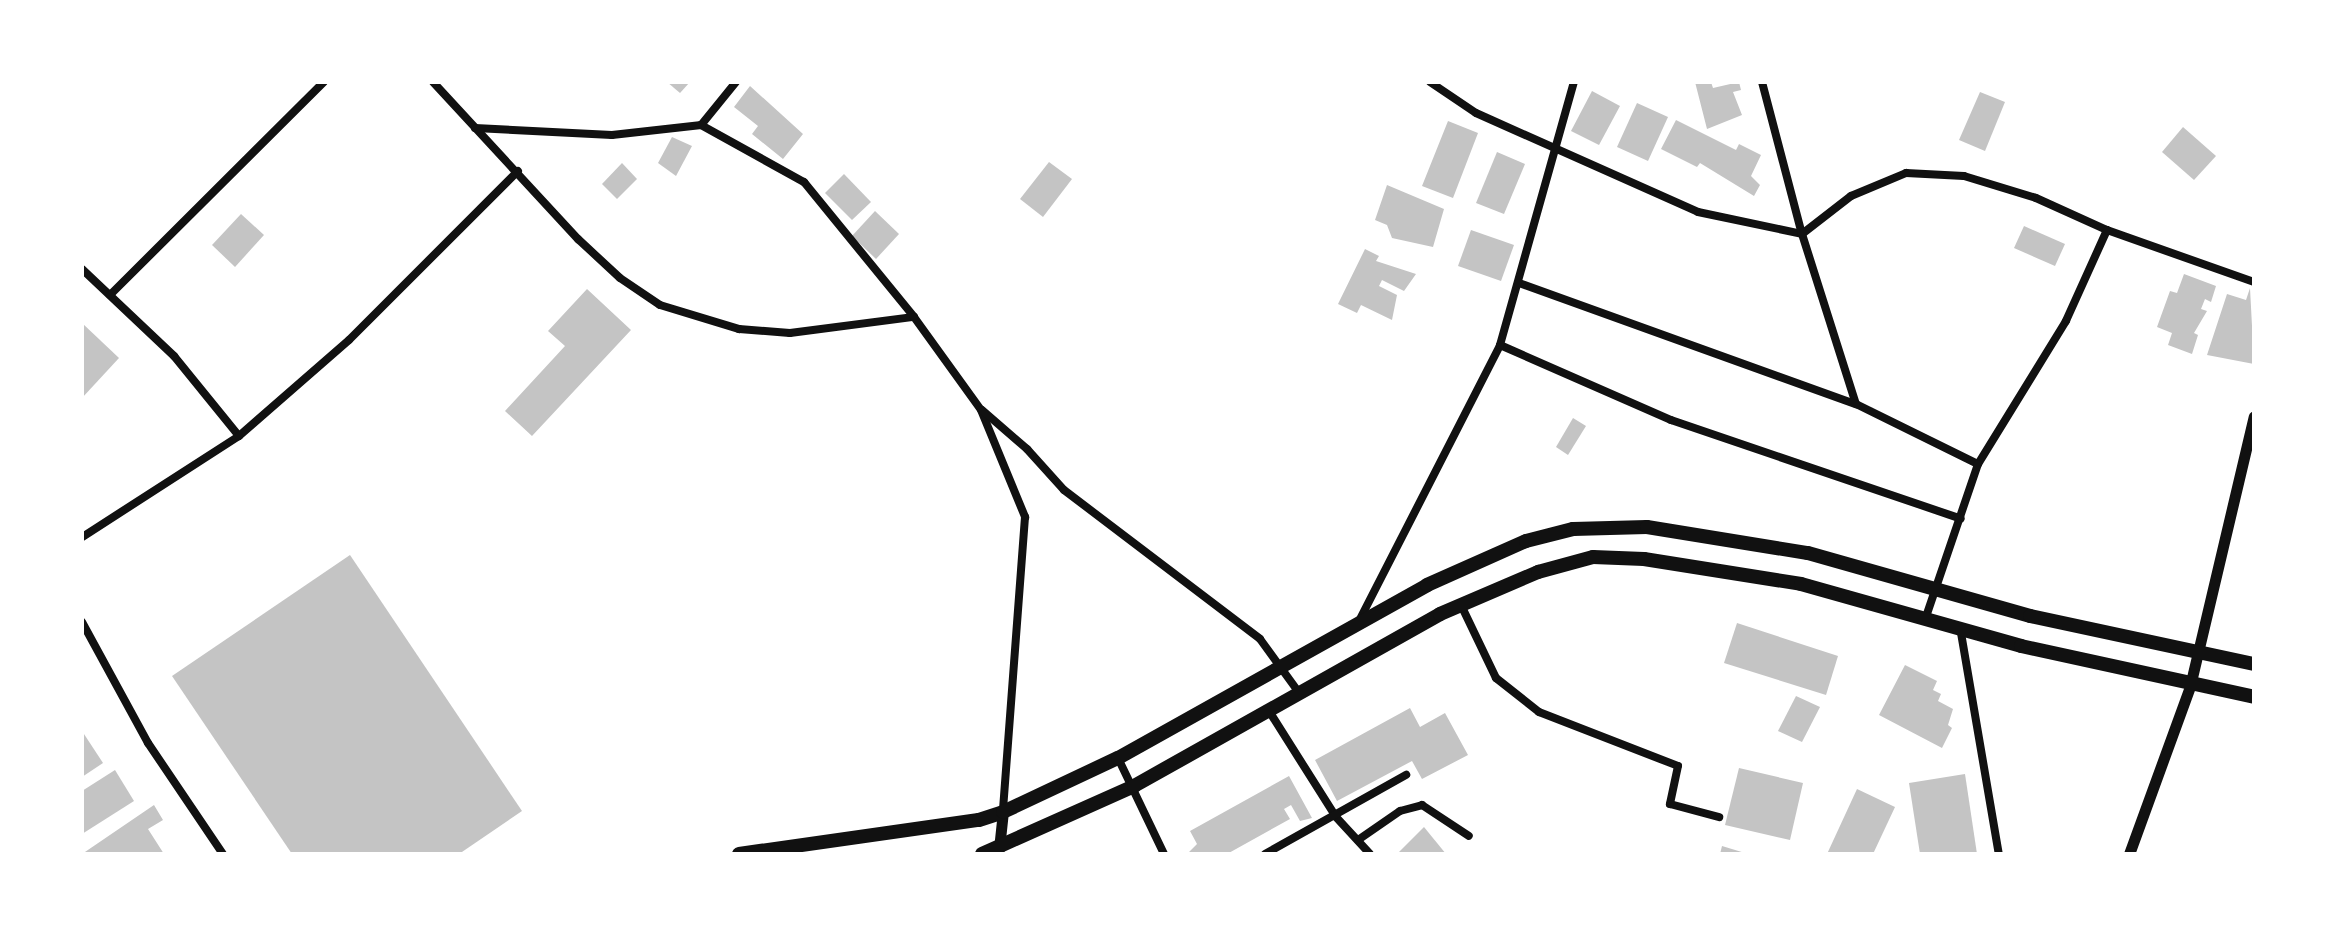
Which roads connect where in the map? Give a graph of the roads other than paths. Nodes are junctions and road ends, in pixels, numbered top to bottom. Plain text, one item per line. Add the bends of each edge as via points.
1 (324, 82) edge
2 (433, 82) edge
3 (736, 82) edge
4 (1430, 82) edge
5 (1574, 82) edge
6 (1762, 82) edge
7 (701, 125) junction
8 (474, 128) junction
9 (1555, 149) junction
10 (518, 171) junction
11 (2107, 230) junction
12 (1802, 234) junction
13 (82, 269) edge
14 (2254, 282) edge
15 (1519, 283) junction
16 (110, 295) junction
17 (914, 317) junction
18 (1500, 345) junction
19 (1856, 404) junction
20 (981, 410) junction
21 (2254, 416) edge
22 (239, 436) junction
23 (1978, 464) junction
24 (1961, 519) junction
25 (82, 537) edge
26 (1937, 586) junction
27 (1461, 605) junction
28 (1926, 617) junction
29 (82, 622) edge
30 (1357, 625) junction
31 (1960, 627) junction
32 (2197, 655) junction
33 (2254, 664) edge
34 (1281, 668) junction
35 (2190, 686) junction
36 (1300, 694) junction
37 (2254, 697) edge
38 (1269, 711) junction
39 (1118, 758) junction
40 (1406, 775) dead end
41 (1134, 786) junction
42 (1003, 812) junction
43 (1336, 817) junction
44 (1719, 817) dead end
45 (1469, 836) dead end
46 (1358, 840) junction
47 (804, 849) edge
48 (999, 852) edge
49 (223, 854) edge
50 (739, 854) edge
51 (982, 854) edge
52 (1164, 854) edge
53 (1265, 854) edge
54 (1370, 854) edge
55 (1999, 854) edge
56 (2129, 854) edge

1 - 16 street
2 - 8 street
3 - 7 street
4 - 9 street via 1476,113
5 - 9 street
6 - 12 street
7 - 8 street via 612,135
7 - 17 street via 804,182
8 - 10 street
9 - 12 street via 1698,212
9 - 15 street
10 - 17 street via 620,278 660,305 696,319 790,333
10 - 22 street via 349,340
11 - 12 street via 2036,198 1964,176 1906,173 1851,196
11 - 14 street
11 - 23 street via 2066,321
12 - 19 street
13 - 16 street
15 - 18 street
15 - 19 street
16 - 22 street via 174,356
17 - 20 street
18 - 24 street via 1671,420
18 - 30 street
19 - 23 street
20 - 34 street via 1064,490 1224,607 1260,639
20 - 42 street via 1025,517
21 - 32 street
22 - 25 street
23 - 24 street
24 - 26 street
26 - 28 street
26 - 30 main road via 1808,553 1607,525 1526,541 1427,585
26 - 32 main road via 2030,616
27 - 28 main road via 1538,572 1593,557 1644,559 1801,584
27 - 36 main road
27 - 44 street via 1496,678 1539,712 1678,766 1670,804
28 - 31 main road
29 - 49 street via 148,743
30 - 34 main road
31 - 35 main road
31 - 55 street
32 - 33 main road
32 - 35 street
34 - 36 street
34 - 39 main road
35 - 37 main road
35 - 56 street
36 - 38 main road
38 - 41 main road
38 - 43 street
39 - 41 street
39 - 42 main road
40 - 43 street
41 - 48 main road
41 - 52 street
42 - 47 main road
42 - 48 street
43 - 46 street
43 - 53 street
45 - 46 street via 1422,805 1400,811
46 - 54 street
47 - 50 main road
48 - 51 main road

